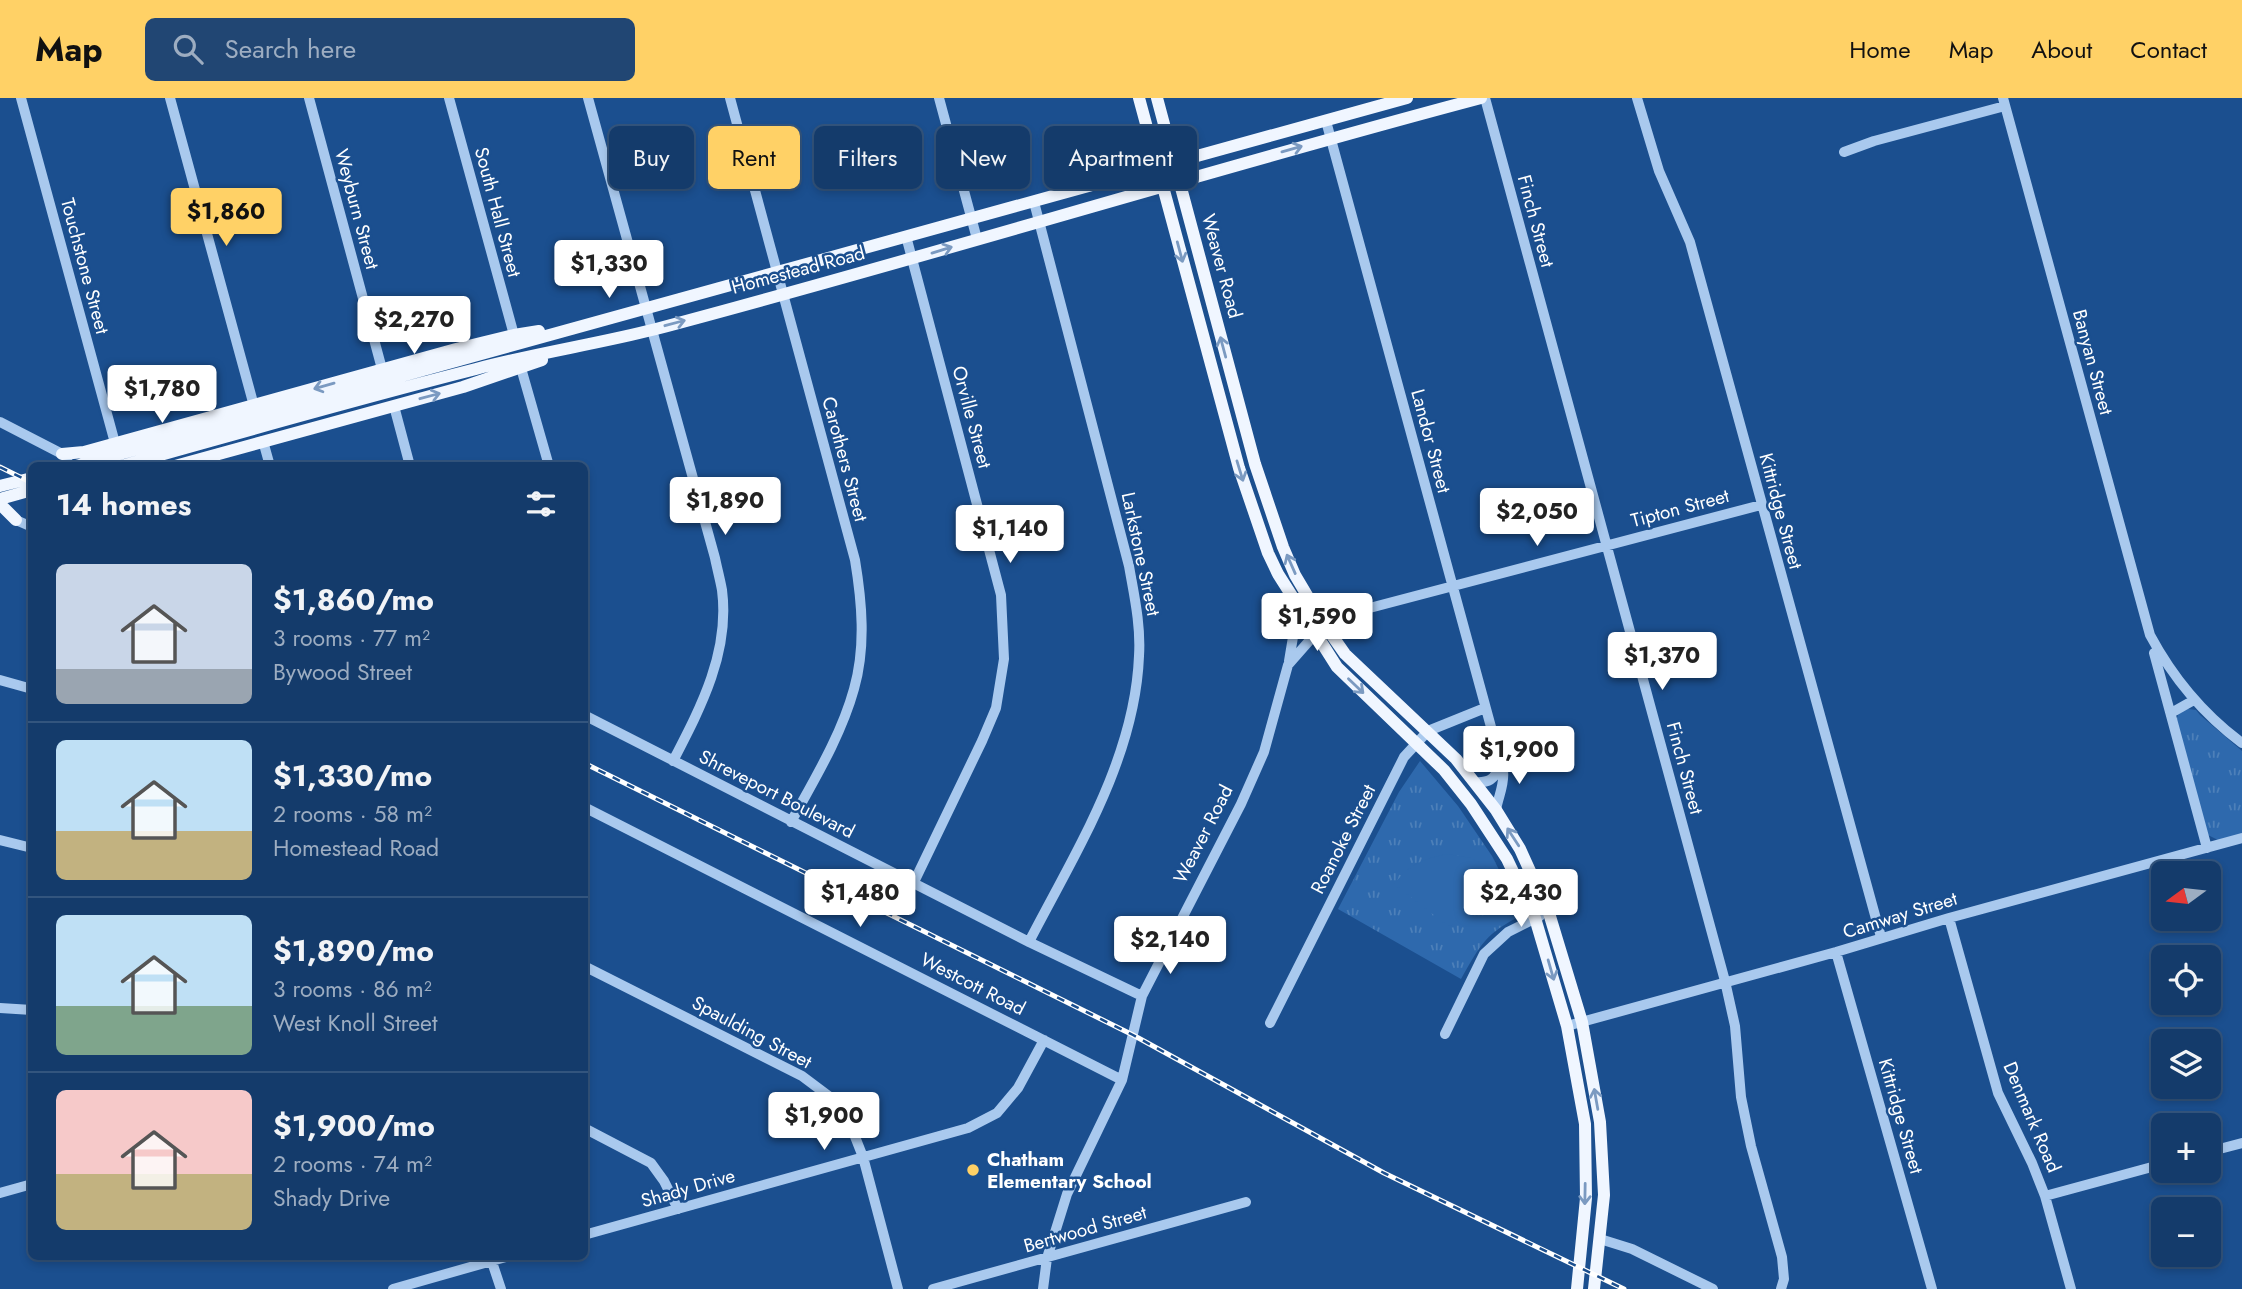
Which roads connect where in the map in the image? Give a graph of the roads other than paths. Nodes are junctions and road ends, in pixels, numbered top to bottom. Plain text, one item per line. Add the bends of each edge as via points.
1 (22, 98) edge
2 (170, 98) edge
3 (309, 98) edge
4 (449, 98) edge
5 (588, 98) edge
6 (730, 98) edge
7 (939, 98) edge
8 (1139, 98) edge
9 (1157, 98) edge
10 (1406, 98) edge
11 (1483, 98) edge
12 (1637, 98) edge
13 (2004, 102) edge
14 (1326, 121) junction
15 (1146, 126) edge
16 (1164, 126) edge
17 (1331, 138) junction
18 (1844, 152) dead end
19 (1197, 157) edge
20 (1197, 176) edge
21 (1080, 189) edge
22 (1150, 189) edge
23 (1162, 189) edge
24 (1181, 189) edge
25 (1034, 202) junction
26 (972, 219) junction
27 (1038, 221) junction
28 (906, 236) junction
29 (977, 239) junction
30 (911, 259) junction
31 (776, 271) junction
32 (782, 294) junction
33 (645, 307) junction
34 (581, 325) junction
35 (651, 330) junction
36 (513, 335) junction
37 (585, 344) junction
38 (521, 368) junction
39 (382, 369) junction
40 (394, 406) junction
41 (256, 417) junction
42 (0, 422) edge
43 (1244, 426) junction
44 (1228, 429) junction
45 (263, 441) junction
46 (115, 443) junction
47 (62, 454) joint
48 (80, 462) edge
49 (132, 462) edge
50 (189, 462) edge
51 (269, 462) edge
52 (410, 462) edge
53 (548, 462) edge
54 (28, 479) edge
55 (0, 486) edge
56 (28, 491) edge
57 (0, 501) edge
58 (1761, 505) junction
59 (0, 514) edge
60 (16, 520) junction
61 (28, 525) edge
62 (1607, 546) junction
63 (1452, 586) junction
64 (1288, 592) junction
65 (1324, 624) junction
66 (1314, 633) junction
67 (2150, 635) junction
68 (1288, 665) junction
69 (0, 680) edge
70 (28, 688) edge
71 (2194, 700) junction
72 (1485, 708) junction
73 (2171, 713) junction
74 (588, 717) edge
75 (1428, 731) junction
76 (1416, 743) junction
77 (2242, 743) edge
78 (673, 761) junction
79 (1500, 766) junction
80 (1474, 782) junction
81 (588, 809) edge
82 (1496, 810) junction
83 (791, 822) junction
84 (2242, 838) edge
85 (0, 840) edge
86 (28, 847) edge
87 (2207, 848) junction
88 (914, 882) junction
89 (1549, 912) junction
90 (1535, 918) junction
91 (1949, 918) junction
92 (1881, 937) junction
93 (1029, 942) junction
94 (1836, 952) junction
95 (588, 968) edge
96 (1725, 981) junction
97 (1142, 996) junction
98 (0, 1008) edge
99 (28, 1010) edge
100 (1582, 1022) junction
101 (1270, 1023) dead end
102 (1567, 1026) junction
103 (1445, 1034) dead end
104 (1044, 1040) junction
105 (1122, 1080) junction
106 (588, 1130) edge
107 (2242, 1143) edge
108 (2221, 1149) edge
109 (863, 1157) junction
110 (2151, 1167) edge
111 (28, 1186) edge
112 (0, 1193) edge
113 (2045, 1196) junction
114 (1246, 1202) dead end
115 (678, 1209) junction
116 (588, 1234) edge
117 (1600, 1239) junction
118 (1048, 1258) junction
119 (488, 1260) edge
120 (491, 1260) edge
121 (393, 1289) edge
122 (501, 1289) edge
123 (898, 1289) edge
124 (933, 1289) edge
125 (1043, 1289) edge
126 (1577, 1289) edge
127 (1594, 1289) edge
128 (1713, 1289) edge
129 (1781, 1289) edge
130 (1932, 1289) edge
131 (2071, 1289) edge

1 - 46 street, Touchstone Street
2 - 41 street
3 - 39 street, Weyburn Street
4 - 36 street, South Hall Street
5 - 33 street
6 - 31 street, Carothers Street
7 - 26 street
8 - 15 main road, Weaver Road
9 - 16 main road, Weaver Road
10 - 14 main road, Homestead Road
11 - 17 main road, Homestead Road
11 - 62 street, Finch Street
12 - 58 street, Kittridge Street via 1659,171 1690,242
13 - 18 street
13 - 67 street, Banyan Street
14 - 17 street, Landor Street
14 - 19 main road, Homestead Road
20 -> 17 main road, Homestead Road
17 - 63 street, Landor Street
21 - 25 main road, Homestead Road
22 - 27 main road, Homestead Road
23 -> 44 main road, Weaver Road
43 -> 24 main road, Weaver Road
25 - 26 main road, Homestead Road
25 - 27 street, Larkstone Street
26 - 28 main road, Homestead Road
26 - 29 street
27 - 29 main road, Homestead Road
27 - 93 street, Larkstone Street via 1129,566 1139,622 1139,655 1127,736 1085,834
28 - 30 street, Orville Street
28 - 31 main road, Homestead Road
30 -> 29 main road, Homestead Road
30 - 32 main road, Homestead Road
30 - 88 street, Orville Street via 1001,595 1004,659 996,708
31 - 32 street, Carothers Street
31 - 33 main road, Homestead Road
35 -> 32 main road, Homestead Road
32 - 83 street, Carothers Street via 855,560 862,635 854,689 831,749
33 - 34 main road, Homestead Road
33 - 35 street
34 - 36 main road
34 - 41 main road, Homestead Road
35 - 37 main road, Homestead Road
35 - 78 street via 722,591 718,660 701,707
36 - 39 main road
37 - 38 main road
37 - 41 main road, Homestead Road
40 -> 38 main road
38 - 53 street
39 -> 41 main road
40 - 45 main road
40 - 52 street
41 - 46 main road
41 - 48 main road, Homestead Road
41 - 49 main road, Homestead Road
42 - 47 street
43 - 44 main road
65 -> 43 main road, Weaver Road via 1283,547
44 -> 64 main road, Weaver Road via 1268,553
45 - 50 main road
45 - 51 street
46 - 48 main road
47 - 48 main road
54 - 55 main road
56 - 57 main road
57 - 60 main road
58 - 62 street, Tipton Street
58 - 92 street, Kittridge Street
59 - 60 main road
60 - 61 street
62 - 63 street, Tipton Street
62 - 96 street, Finch Street
63 - 65 street, Tipton Street
63 - 72 street, Landor Street
64 - 66 main road, Weaver Road
64 - 68 street via 1294,631
65 - 66 street, Weaver Road
65 - 75 main road via 1345,654
66 - 68 street, Weaver Road
66 -> 76 main road via 1336,667
67 - 71 street, Banyan Street
67 - 73 street, Banyan Street
68 - 97 street, Weaver Road via 1264,752
69 - 70 street
71 - 73 street
71 - 77 street, Banyan Street
72 - 75 street, Roanoke Street
72 - 79 street, Landor Street
73 - 87 street, Banyan Street
74 - 78 street, Shreveport Boulevard
75 - 76 street, Roanoke Street
75 - 80 main road
76 - 90 main road via 1471,804 1507,859
76 - 101 street, Roanoke Street via 1404,757
78 - 83 street, Shreveport Boulevard
79 - 80 street via 1490,781
79 - 82 street, Landor Street via 1504,781
80 - 82 main road
81 - 104 street, Westcott Road
89 -> 82 main road
83 - 88 street, Shreveport Boulevard
84 - 87 street, Camway Street
85 - 86 street
87 - 91 street, Camway Street
88 - 93 street, Shreveport Boulevard
89 - 90 street
89 - 100 main road
90 -> 102 main road
90 - 103 street via 1508,932 1484,954
91 - 92 street, Camway Street
91 - 113 street, Denmark Road via 1998,1093
92 - 94 street, Camway Street
93 - 97 street, Shreveport Boulevard
94 - 96 street, Camway Street
94 - 130 street, Kittridge Street
95 - 109 street, Spaulding Street via 802,1076 830,1097 852,1129
96 - 100 street, Camway Street
96 - 129 street, Finch Street via 1746,1122 1782,1256
97 - 105 street, Weaver Road
98 - 99 street
100 - 102 street, Camway Street
117 -> 100 main road via 1604,1195 1600,1122
102 -> 126 main road via 1585,1124 1586,1198
104 - 105 street, Westcott Road
104 - 109 street, Shady Drive via 1018,1088 997,1113 968,1128
105 - 118 street, Weaver Road via 1067,1195
106 - 115 street via 651,1163
107 - 108 street
109 - 115 street, Shady Drive
109 - 123 street, Spaulding Street
110 - 113 street
111 - 112 street
113 - 131 street, Denmark Road
114 - 118 street, Bertwood Street
115 - 116 street, Shady Drive
117 - 127 main road
117 - 128 street via 1632,1249
118 - 124 street, Bertwood Street
118 - 125 street, Weaver Road
119 - 121 street
120 - 122 street

